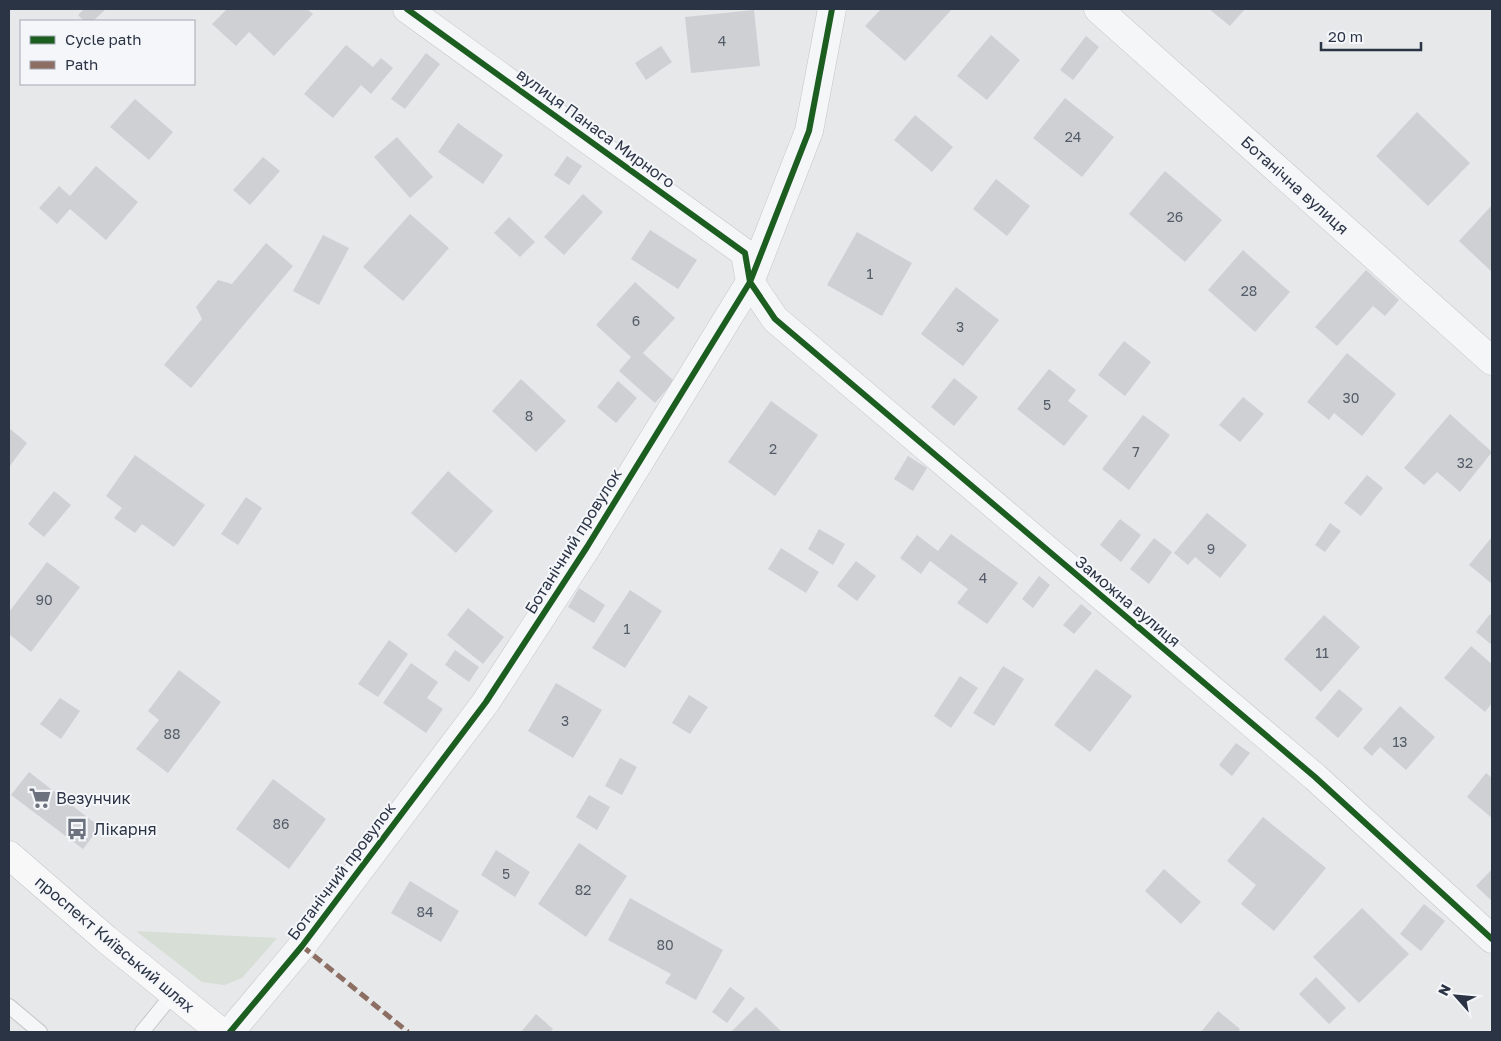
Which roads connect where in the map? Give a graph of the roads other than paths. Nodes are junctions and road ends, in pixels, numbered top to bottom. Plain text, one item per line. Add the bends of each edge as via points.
1 (407, 9) edge
2 (832, 9) edge
3 (1098, 9) edge
4 (750, 282) junction
5 (1492, 361) edge
6 (9, 855) edge
7 (1492, 939) edge
8 (173, 994) junction
9 (9, 1006) edge
10 (40, 1032) edge
11 (142, 1032) edge
12 (221, 1032) edge
13 (230, 1032) edge

1 - 4 street, вулиця Панаса Мирного via 744,253
2 - 4 street, Ботанічний провулок via 810,131
3 - 5 street, Ботанічна вулиця
4 - 7 street, Заможна вулиця via 775,318 1315,777
4 - 13 street, Ботанічний провулок via 587,547 486,702 302,946
6 - 8 main road, проспект Київський шлях
8 - 11 lane
8 - 12 main road, проспект Київський шлях
9 - 10 lane

